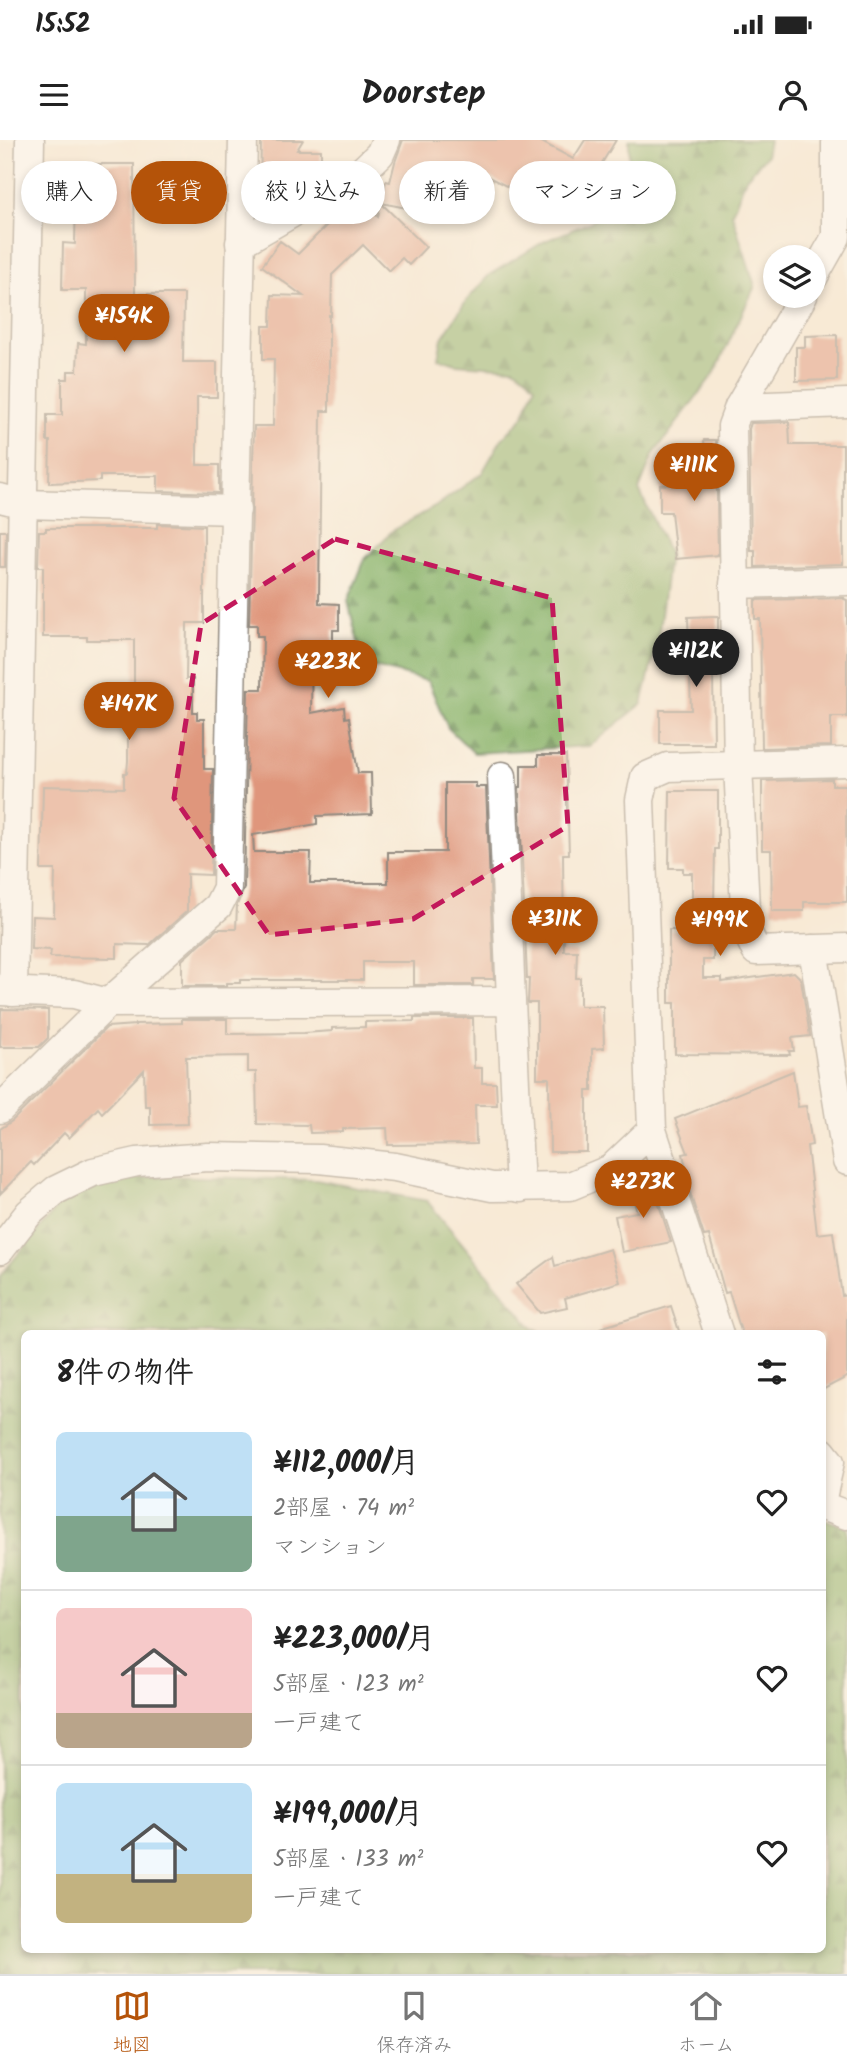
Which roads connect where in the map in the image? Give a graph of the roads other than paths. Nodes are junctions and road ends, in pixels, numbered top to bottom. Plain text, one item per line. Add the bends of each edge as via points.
1 (30, 140) edge
2 (243, 140) edge
3 (386, 140) edge
4 (836, 140) edge
5 (841, 237) edge
6 (240, 243) junction
7 (826, 259) edge
8 (796, 308) edge
9 (847, 403) edge
10 (739, 407) junction
11 (12, 501) edge
12 (236, 509) junction
13 (847, 581) edge
14 (734, 584) junction
15 (847, 762) edge
16 (737, 765) junction
17 (502, 776) dead end
18 (847, 948) edge
19 (813, 949) junction
20 (6, 991) edge
21 (511, 1001) junction
22 (108, 1003) junction
23 (0, 1109) edge
24 (652, 1130) junction
25 (847, 1160) edge
26 (520, 1188) junction
27 (0, 1250) edge
28 (718, 1330) edge
29 (826, 1457) edge
30 (826, 1480) edge
31 (826, 1507) edge
32 (847, 1515) edge

1 - 11 street
2 - 6 street
3 - 6 street via 380,154 358,175
4 - 5 street
5 - 7 street
6 - 12 street
8 - 10 street
9 - 10 street
10 - 14 street via 732,426
11 - 12 street
11 - 20 street
12 - 22 street via 227,888 218,906
13 - 14 street
14 - 16 street
15 - 16 street
16 - 19 street via 746,929 756,951
16 - 24 street via 667,767 645,776 640,800
17 - 21 street
18 - 19 street
19 - 25 street
20 - 22 street via 75,993
21 - 22 street
21 - 26 street
22 - 23 street
24 - 26 street via 611,1169 570,1186
24 - 28 street
26 - 27 street via 319,1159 208,1157 136,1162 93,1172 56,1191 29,1213
29 - 30 street via 830,1462
31 - 32 street

